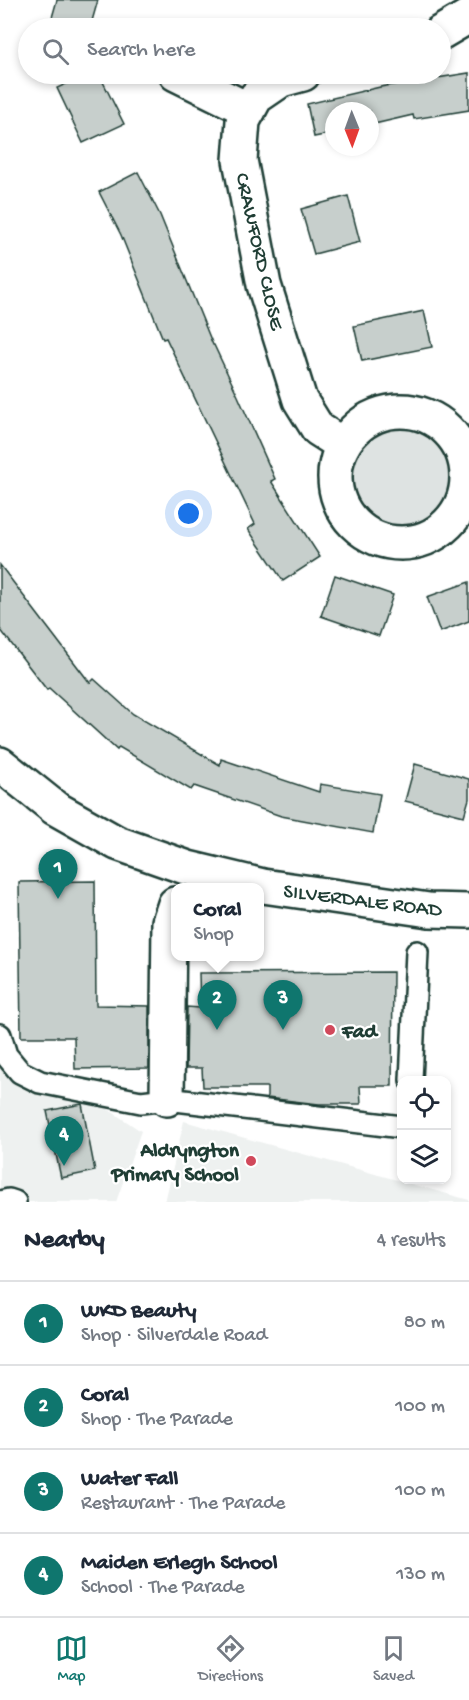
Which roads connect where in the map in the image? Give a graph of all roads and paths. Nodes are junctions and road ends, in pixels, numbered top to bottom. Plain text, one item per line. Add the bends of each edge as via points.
1 (469, 16) edge
2 (451, 27) edge
3 (196, 84) edge
4 (275, 84) edge
5 (249, 110) junction
6 (343, 445) junction
7 (0, 764) edge
8 (184, 878) edge
9 (233, 883) edge
10 (264, 886) edge
11 (469, 911) edge
12 (171, 916) edge
13 (417, 952) dead end
14 (0, 1035) edge
15 (411, 1076) edge
16 (167, 1099) junction
17 (397, 1126) edge
18 (0, 1202) edge
19 (15, 1202) edge

1 - 2 street
3 - 5 street
4 - 5 street, CRAWFORD CLOSE via 256,98
5 - 6 street, CRAWFORD CLOSE via 243,121 240,160 264,285 300,400 318,429
6 - 6 street via 336,464 335,486 341,506 353,523 370,536 390,543 411,543 431,537 449,525 462,506 468,484 466,461 457,440 430,418 398,411 375,416 356,428
7 - 8 street, SILVERDALE ROAD via 55,808
8 - 9 street, SILVERDALE ROAD
10 - 11 street, SILVERDALE ROAD via 429,910
12 - 16 street
13 - 15 lane
14 - 16 lane via 6,1055 20,1072 40,1082 141,1102
16 - 17 lane
18 - 19 lane

